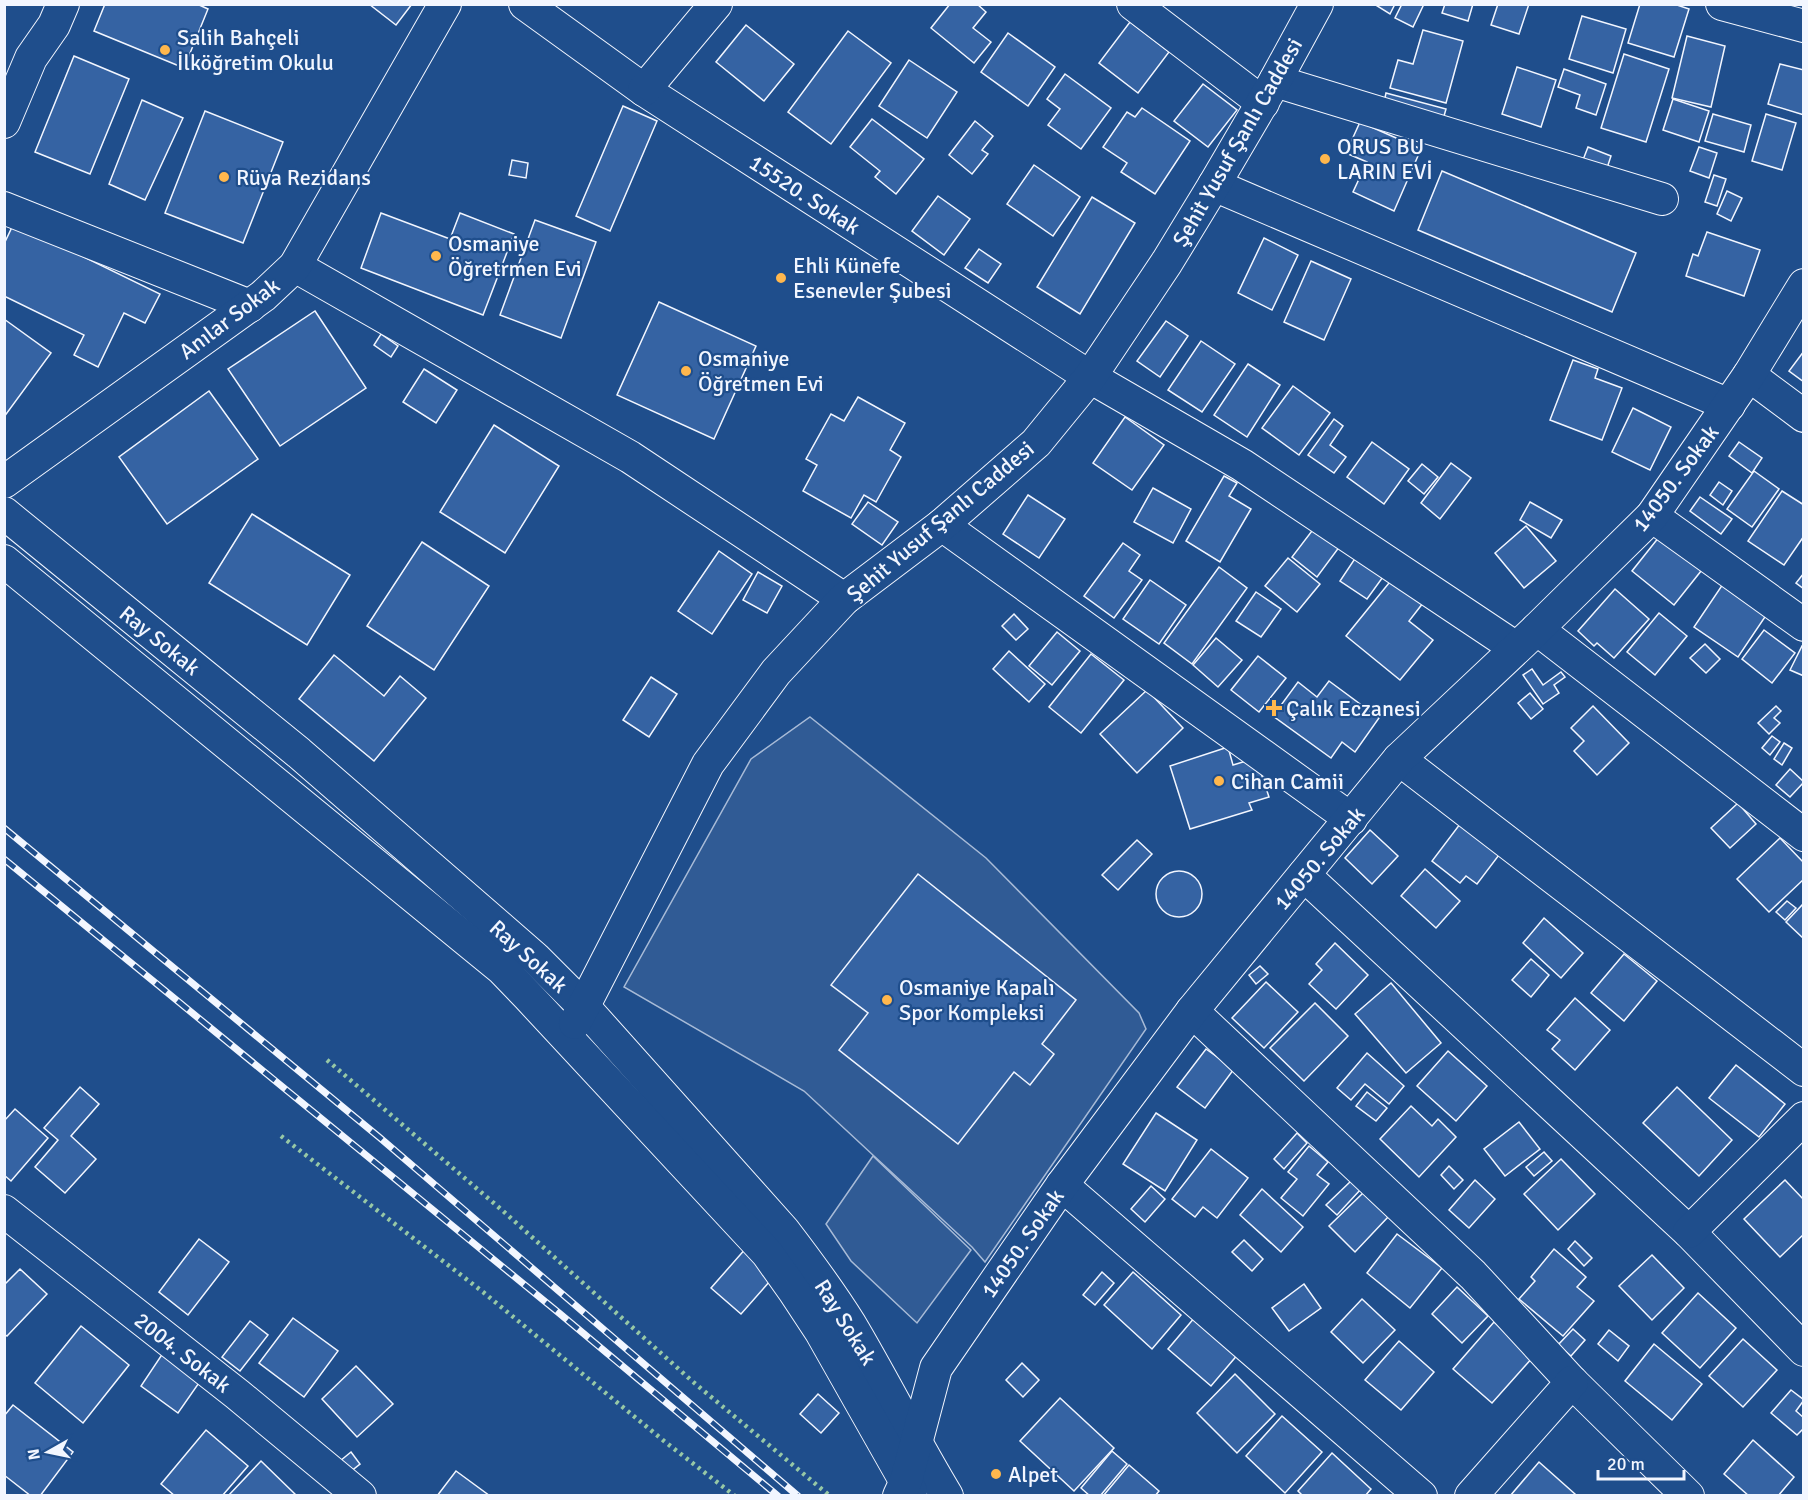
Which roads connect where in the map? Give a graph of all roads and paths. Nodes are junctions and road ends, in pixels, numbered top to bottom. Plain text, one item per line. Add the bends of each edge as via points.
1 (63, 4) edge
2 (445, 4) edge
3 (525, 4) edge
4 (716, 4) edge
5 (1133, 4) edge
6 (1317, 4) edge
7 (1722, 4) edge
8 (1803, 26) edge
9 (644, 90) junction
10 (1269, 92) junction
11 (4, 122) edge
12 (1214, 185) junction
13 (1662, 199) dead end
14 (4, 208) edge
15 (295, 266) junction
16 (1803, 285) edge
17 (250, 306) junction
18 (1749, 375) junction
19 (1090, 377) junction
20 (1729, 405) junction
21 (1803, 416) edge
22 (4, 482) edge
23 (4, 513) edge
24 (1652, 516) junction
25 (942, 525) junction
26 (4, 561) edge
27 (844, 599) junction
28 (1803, 625) edge
29 (1527, 639) junction
30 (1399, 759) junction
31 (1352, 819) junction
32 (1803, 836) edge
33 (1304, 875) junction
34 (583, 1006) junction
35 (1192, 1011) junction
36 (568, 1038) junction
37 (1803, 1070) edge
38 (1803, 1118) edge
39 (1062, 1185) junction
40 (4, 1211) edge
41 (1689, 1232) junction
42 (1803, 1350) edge
43 (1572, 1383) junction
44 (915, 1444) junction
45 (906, 1491) edge
46 (360, 1496) edge
47 (947, 1496) edge
48 (1421, 1496) edge
49 (1471, 1496) edge
50 (1688, 1496) edge

1 - 11 street via 31,58
2 - 15 street, Anılar Sokak
3 - 9 street, 15520. Sokak
4 - 9 street
5 - 10 street
6 - 10 street, Şehit Yusuf Şanlı Caddesi
7 - 8 street
9 - 19 street, 15520. Sokak
10 - 12 street, Şehit Yusuf Şanlı Caddesi
10 - 13 street
12 - 19 street, Şehit Yusuf Şanlı Caddesi
12 - 20 street
14 - 17 street
15 - 17 street, Anılar Sokak
15 - 27 street via 630,458
16 - 18 street, 14050. Sokak
17 - 22 street, Anılar Sokak
18 - 20 street, 14050. Sokak
18 - 21 street
19 - 25 street, Şehit Yusuf Şanlı Caddesi via 1036,443
19 - 29 street, 15520. Sokak
20 - 24 street, 14050. Sokak
23 - 34 street, Ray Sokak via 299,753 535,958
24 - 28 street
24 - 29 street, 14050. Sokak
25 - 27 street, Şehit Yusuf Şanlı Caddesi
25 - 31 street
26 - 36 street via 502,969
27 - 34 street, Şehit Yusuf Şanlı Caddesi via 776,672 708,764
29 - 30 street, 14050. Sokak
29 - 32 street, 15520. Sokak
30 - 31 street, 14050. Sokak
30 - 37 street
31 - 33 street, 14050. Sokak
33 - 35 street, 14050. Sokak
33 - 41 street
34 - 36 street, Şehit Yusuf Şanlı Caddesi
34 - 44 street, Ray Sokak via 804,1257 850,1324
35 - 39 street, 14050. Sokak
35 - 43 street via 1473,1275
36 - 45 street via 767,1252 821,1332
38 - 41 street
39 - 44 street, 14050. Sokak via 936,1368
39 - 48 street
40 - 46 street, 2004. Sokak
41 - 42 street
43 - 49 street
43 - 50 street
44 - 45 street, 14050. Sokak
44 - 47 street, Ray Sokak

